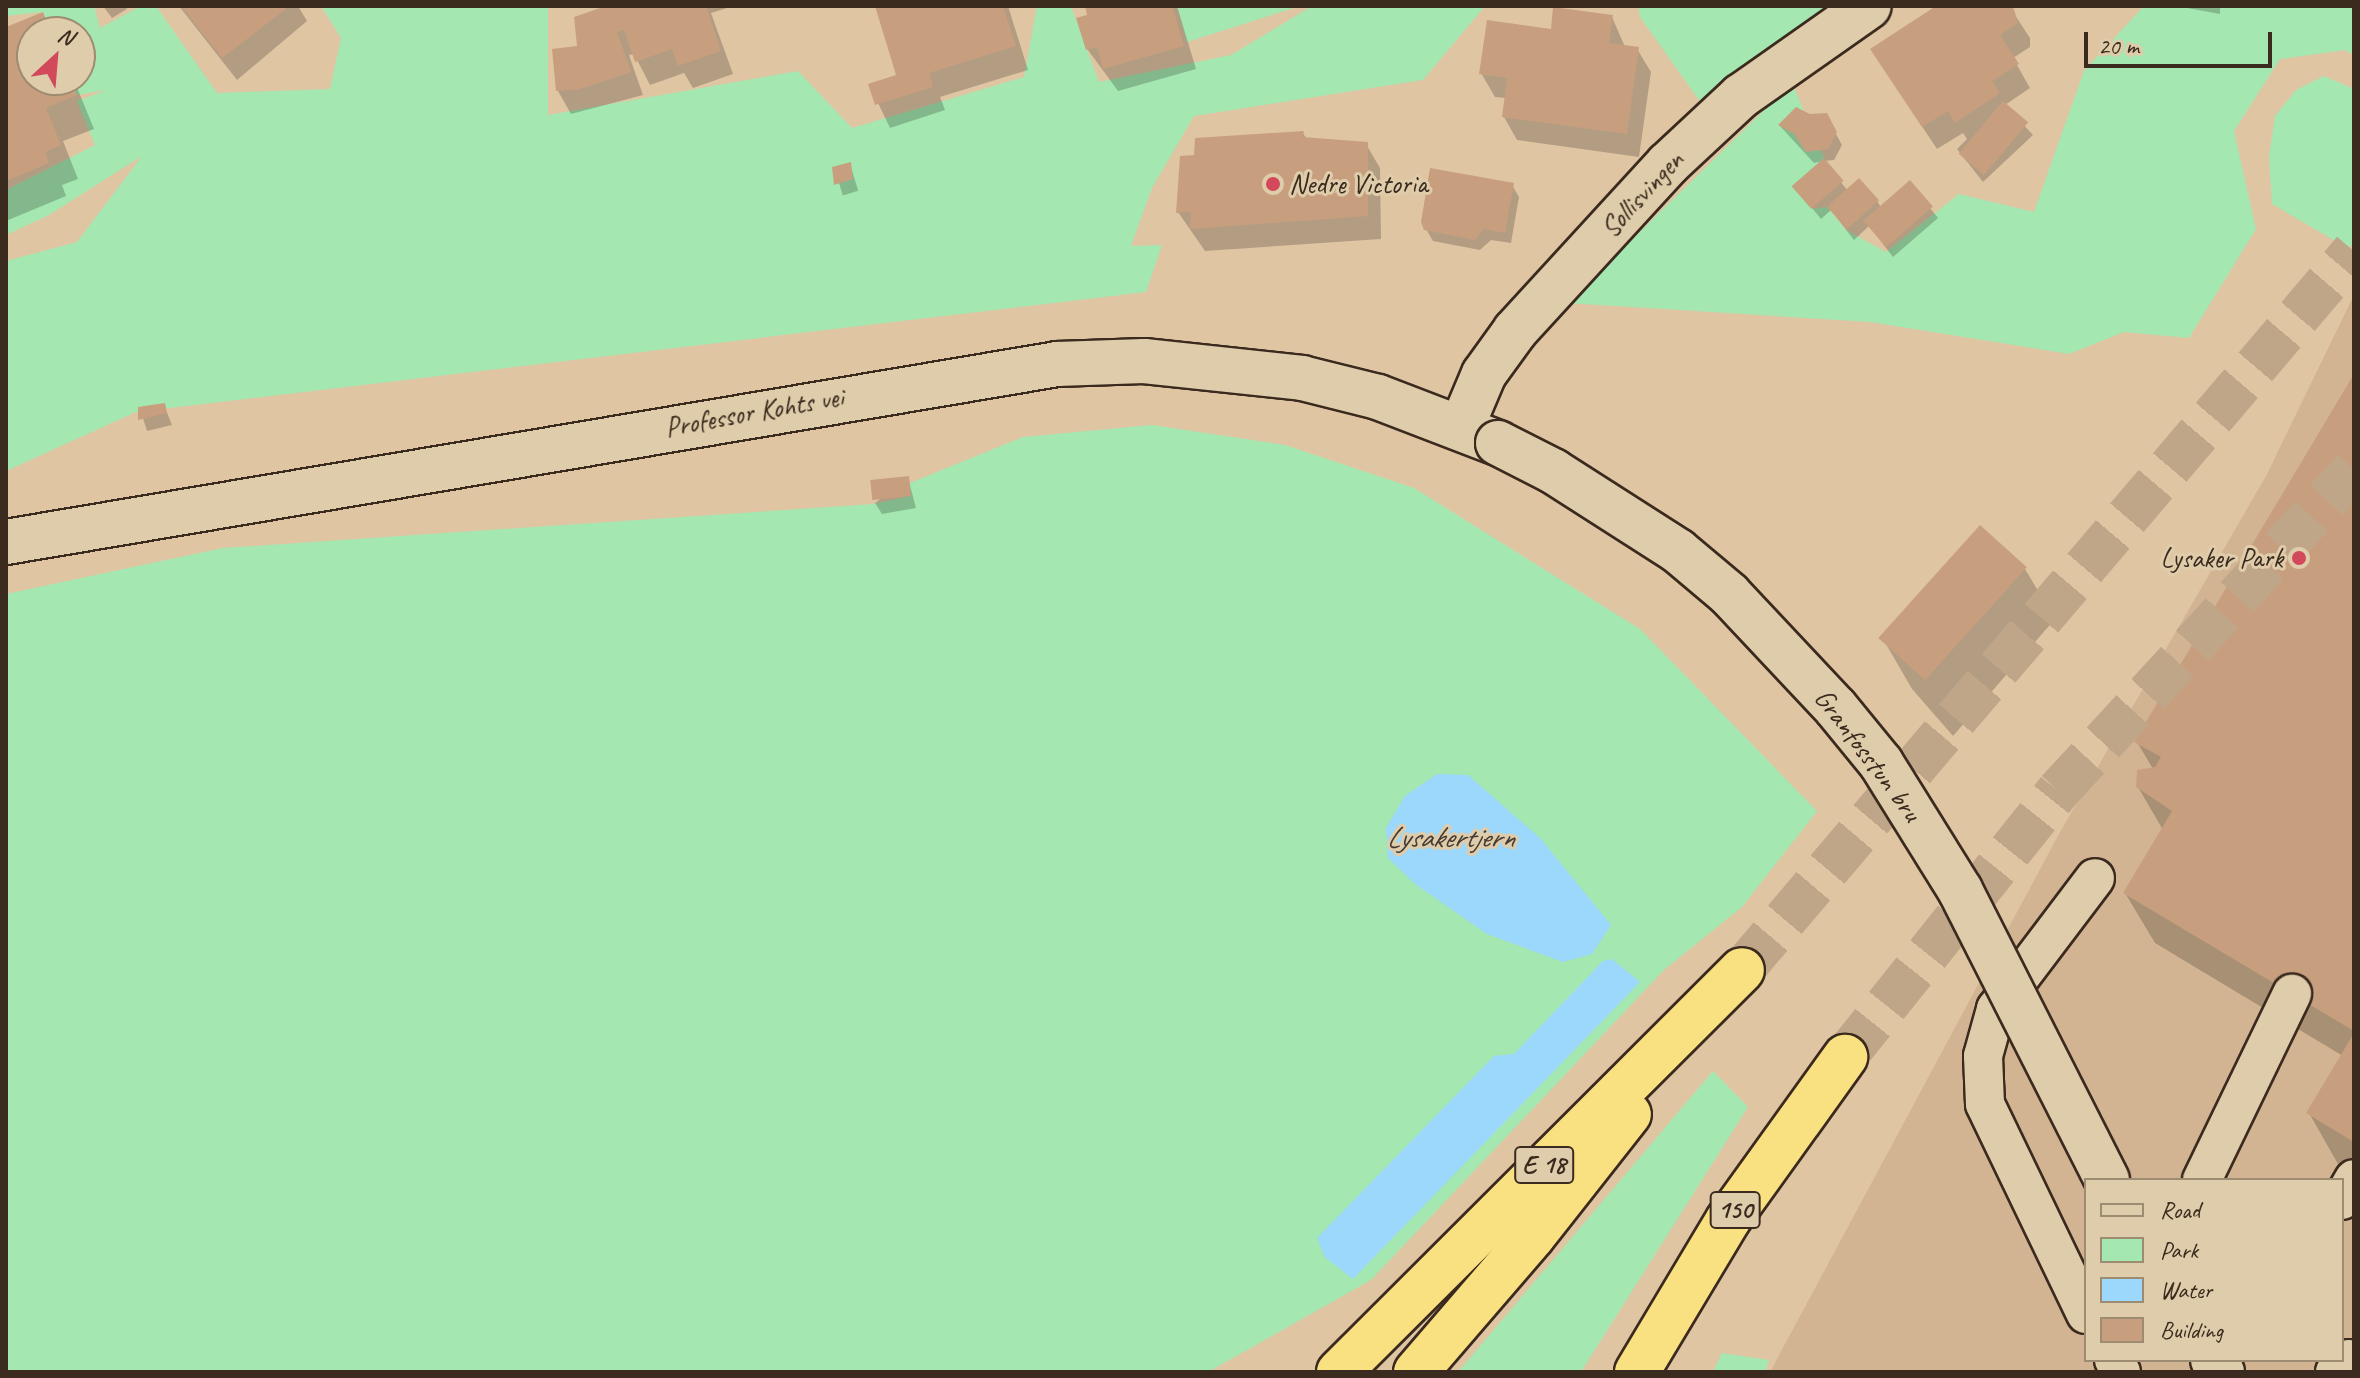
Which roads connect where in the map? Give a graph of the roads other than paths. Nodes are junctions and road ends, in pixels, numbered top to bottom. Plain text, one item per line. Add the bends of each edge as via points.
1 (1869, 6) edge
2 (1480, 434) junction
3 (6, 542) edge
4 (2095, 878) dead end
5 (2292, 994) dead end
6 (1845, 1057) tunnel mouth
7 (2106, 1178) edge
8 (2203, 1178) edge
9 (2354, 1179) edge
10 (2344, 1196) edge
11 (2084, 1310) edge
12 (1339, 1372) edge
13 (1416, 1372) edge
14 (1637, 1372) edge

1 - 2 main road, Sollisvingen via 1741,96 1668,164 1515,331 1484,374
2 - 3 main road, Professor Kohts vei via 1378,397 1228,367 1144,361 1057,364
2 - 7 main road, Granfosstun bru, bridge via 1553,471 1678,551 1729,594 1836,708 1881,763 1952,877
4 - 11 lane via 1996,1009 1983,1056 1985,1104
5 - 8 lane
6 - 14 highway, 150 via 1728,1220
9 - 10 lane
12 - 13 highway, E 18 via 1742,970 1533,1236

